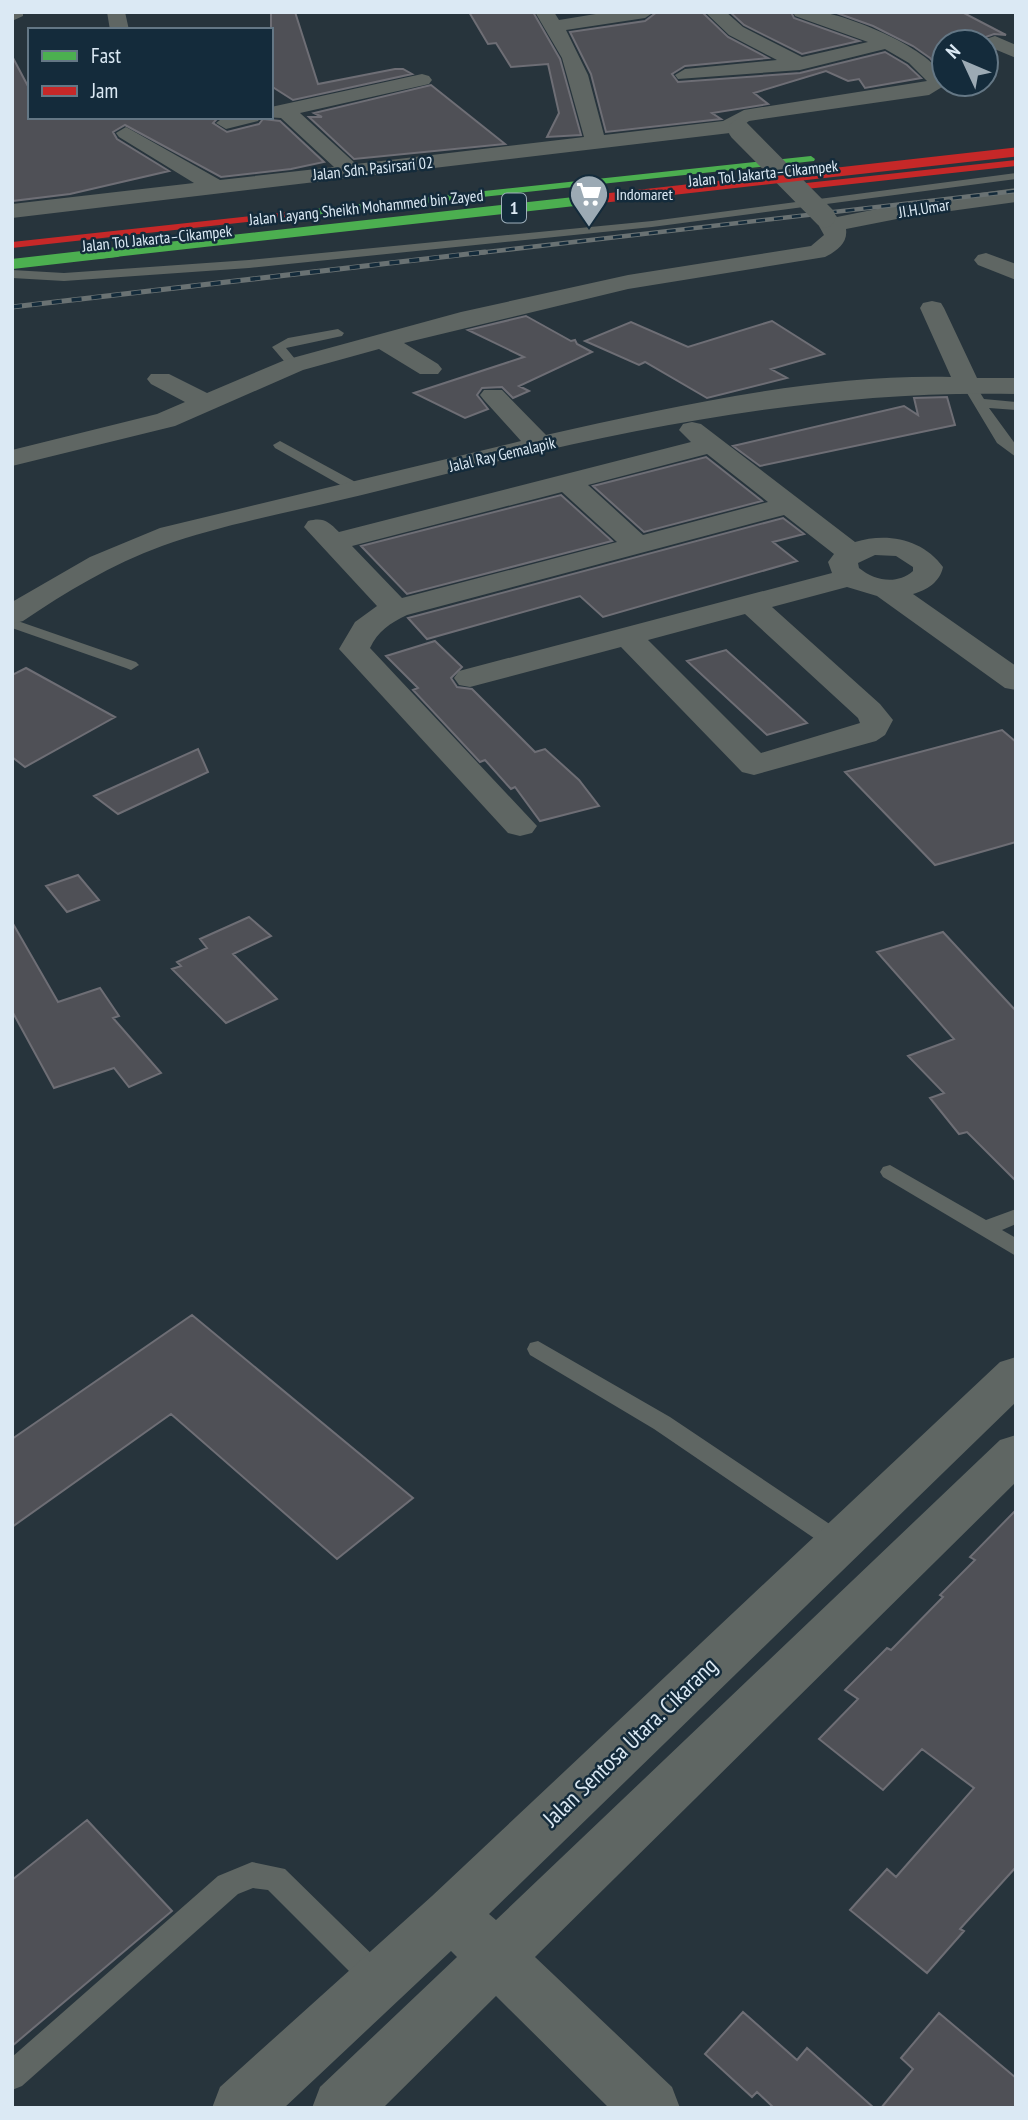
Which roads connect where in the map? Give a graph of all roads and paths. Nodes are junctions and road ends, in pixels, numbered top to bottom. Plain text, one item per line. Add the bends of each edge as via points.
1 (645, 12) edge
2 (714, 12) edge
3 (802, 12) edge
4 (550, 19) edge
5 (887, 43) junction
6 (930, 55) edge
7 (914, 58) junction
8 (797, 64) junction
9 (685, 75) dead end
10 (422, 80) dead end
11 (880, 96) junction
12 (277, 112) edge
13 (243, 119) edge
14 (226, 123) dead end
15 (737, 128) junction
16 (125, 133) dead end
17 (1016, 137) edge
18 (596, 144) junction
19 (1016, 145) edge
20 (1016, 152) edge
21 (1016, 163) edge
22 (351, 171) junction
23 (1016, 176) edge
24 (206, 182) junction
25 (1016, 195) edge
26 (12, 211) edge
27 (829, 221) junction
28 (12, 245) edge
29 (12, 255) edge
30 (986, 260) dead end
31 (12, 264) edge
32 (12, 273) edge
33 (1016, 273) edge
34 (932, 308) dead end
35 (338, 333) dead end
36 (383, 340) junction
37 (294, 365) junction
38 (429, 369) dead end
39 (160, 379) dead end
40 (1016, 386) edge
41 (973, 393) junction
42 (493, 395) dead end
43 (206, 403) junction
44 (1016, 406) edge
45 (690, 415) junction
46 (280, 445) dead end
47 (540, 445) junction
48 (711, 445) junction
49 (16, 452) edge
50 (1016, 453) edge
51 (568, 482) junction
52 (356, 488) junction
53 (789, 505) junction
54 (636, 544) junction
55 (858, 559) junction
56 (916, 584) junction
57 (885, 588) junction
58 (750, 603) junction
59 (396, 609) junction
60 (12, 615) edge
61 (12, 623) edge
62 (627, 636) junction
63 (354, 649) junction
64 (1016, 661) edge
65 (131, 665) dead end
66 (470, 678) dead end
67 (1016, 681) edge
68 (450, 789) dead end
69 (520, 826) dead end
70 (890, 1172) dead end
71 (1016, 1216) edge
72 (987, 1228) junction
73 (1016, 1248) edge
74 (538, 1349) dead end
75 (1016, 1374) edge
76 (1016, 1453) edge
77 (838, 1542) junction
78 (451, 1914) junction
79 (496, 1959) junction
80 (378, 1979) junction
81 (12, 2076) edge
82 (241, 2108) edge
83 (341, 2108) edge
84 (651, 2108) edge

1 - 4 street
2 - 8 street via 741,34
3 - 5 street
4 - 18 street via 576,64
5 - 7 street
5 - 8 street
6 - 7 street
7 - 11 street, Jalan Sdn. Pasirsari 02 via 935,75 937,85
8 - 9 street
8 - 11 street
10 - 12 street
11 - 15 street, Jalan Sdn. Pasirsari 02 via 744,116 733,122
12 - 22 street
13 - 14 street
15 - 18 street, Jalan Sdn. Pasirsari 02
15 - 27 street, bridge
16 - 24 street
17 - 28 highway, Jalan Tol Jakarta–Cikampek / 1
18 - 22 street, Jalan Sdn. Pasirsari 02
19 - 29 highway, Jalan Layang Sheikh Mohammed bin Zayed / 1
20 - 31 highway, Jalan Layang Sheikh Mohammed bin Zayed / 1, bridge
21 - 32 highway, Jalan Tol Jakarta–Cikampek / 1
22 - 24 street, Jalan Sdn. Pasirsari 02
23 - 32 lane via 652,224 249,264 64,277
24 - 26 street, Jalan Sdn. Pasirsari 02
25 - 27 street, JI.H.Umar
27 - 36 street via 835,238 830,246 808,254 628,282
30 - 33 street
34 - 41 street
35 - 37 lane via 278,347
36 - 37 street
36 - 38 street
37 - 43 street
39 - 43 street
40 - 41 street, Jalal Ray Gemalapik
41 - 44 lane
41 - 45 street, Jalal Ray Gemalapik via 857,388
41 - 50 lane via 1002,440
42 - 47 street
43 - 49 street via 166,420
45 - 47 street, Jalal Ray Gemalapik
45 - 48 street
45 - 55 street
46 - 52 lane
47 - 52 street, Jalal Ray Gemalapik
48 - 51 street
48 - 53 street
51 - 54 street
51 - 59 street via 324,533
52 - 60 street, Jalal Ray Gemalapik via 222,520 135,547 66,579
53 - 54 street
53 - 55 street
54 - 59 street
55 - 56 street via 898,547 918,555 928,573
55 - 57 street via 872,586
55 - 58 street
56 - 57 street
56 - 64 street
57 - 67 street
58 - 62 street
58 - 62 street via 869,711 877,720 874,728 754,765
59 - 63 street via 374,618
61 - 65 lane
62 - 66 street
63 - 68 street via 334,660
63 - 69 street
70 - 72 lane
71 - 72 lane
72 - 73 lane
74 - 77 lane via 662,1423
75 - 77 street, Jalan Sentosa Utara. Cikarang
76 - 79 street
77 - 78 street, Jalan Sentosa Utara. Cikarang
78 - 79 street
78 - 80 street, Jalan Sentosa Utara. Cikarang
79 - 83 street
79 - 84 street
80 - 81 lane via 275,1878 252,1875 228,1885
80 - 82 street, Jalan Sentosa Utara. Cikarang

